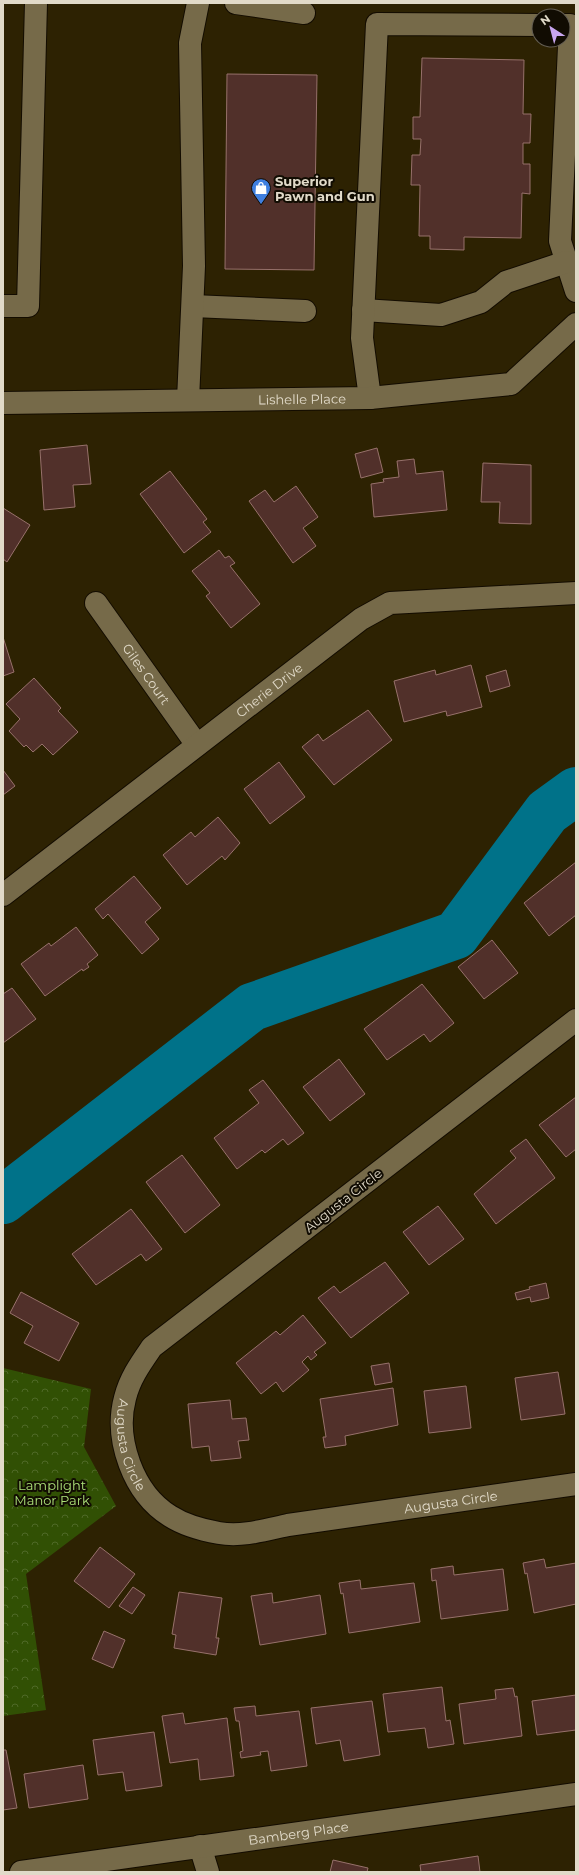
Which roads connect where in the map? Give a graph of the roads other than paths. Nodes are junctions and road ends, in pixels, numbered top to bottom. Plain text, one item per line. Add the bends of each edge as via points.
1 (36, 3) edge
2 (198, 3) edge
3 (236, 3) edge
4 (304, 13) dead end
5 (531, 25) edge
6 (569, 48) edge
7 (566, 262) junction
8 (576, 291) edge
9 (3, 306) edge
10 (193, 306) junction
11 (363, 310) junction
12 (305, 311) dead end
13 (576, 324) edge
14 (370, 398) junction
15 (188, 400) junction
16 (3, 403) edge
17 (576, 593) edge
18 (96, 603) dead end
19 (197, 744) junction
20 (3, 895) edge
21 (576, 1020) edge
22 (576, 1484) edge
23 (576, 1794) edge
24 (200, 1846) junction
25 (21, 1872) edge
26 (208, 1872) edge

1 - 9 street via 28,306
2 - 10 street via 190,43
3 - 4 street
5 - 11 street via 377,24
6 - 7 street via 560,241
7 - 8 street
7 - 11 street via 506,282 481,302 441,315
10 - 12 street
10 - 15 street
11 - 14 street via 362,338
13 - 14 street, Lishelle Place via 511,384
14 - 15 street, Lishelle Place
15 - 16 street, Lishelle Place
17 - 19 street, Cherie Drive via 390,603 361,619
18 - 19 street, Giles Court
19 - 20 street, Cherie Drive
21 - 22 street, Augusta Circle via 152,1347 133,1373 124,1398 121,1420 124,1446 132,1471 146,1494 169,1516 190,1526 220,1533 250,1534 288,1525
23 - 24 street, Bamberg Place
24 - 25 street, Bamberg Place
24 - 26 street

